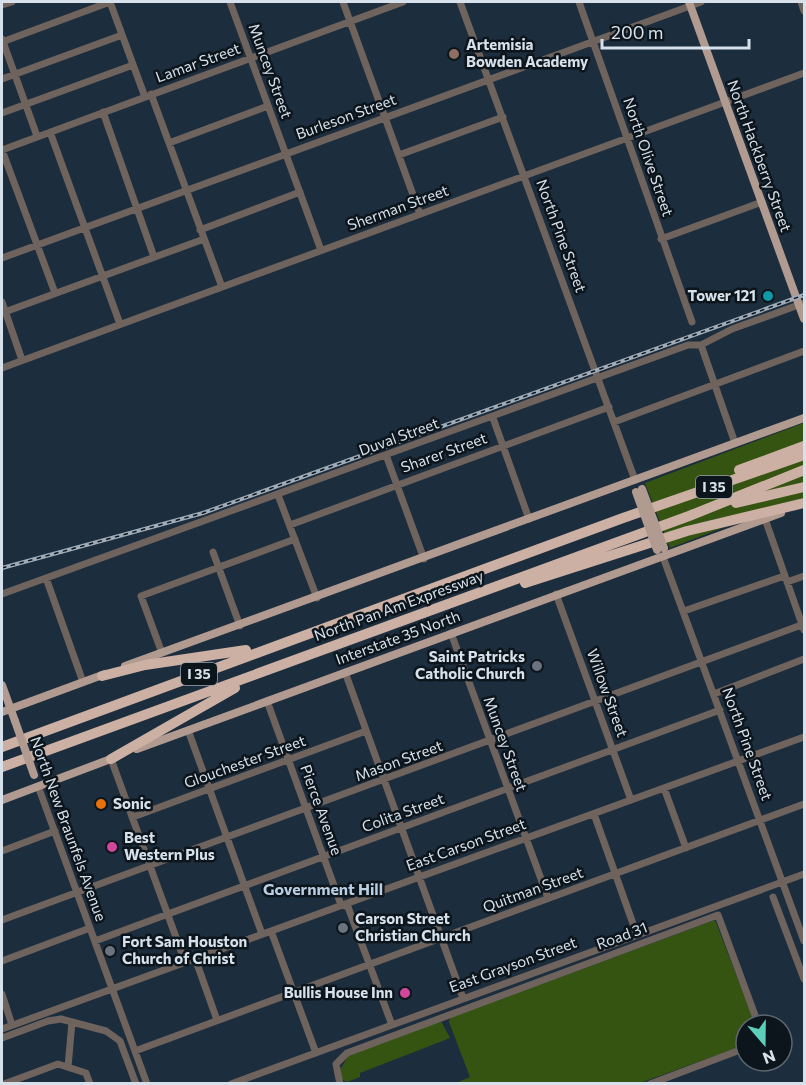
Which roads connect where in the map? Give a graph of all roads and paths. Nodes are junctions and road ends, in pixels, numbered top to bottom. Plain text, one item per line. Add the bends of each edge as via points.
1 (12, 2) edge
2 (110, 2) edge
3 (230, 2) edge
4 (343, 2) edge
5 (403, 2) edge
6 (460, 2) edge
7 (579, 2) edge
8 (701, 2) edge
9 (801, 2) edge
10 (690, 3) edge
11 (2, 5) edge
12 (804, 11) edge
13 (350, 21) junction
14 (122, 35) junction
15 (2, 41) edge
16 (593, 41) junction
17 (251, 58) junction
18 (133, 65) junction
19 (804, 73) edge
20 (15, 74) junction
21 (2, 79) edge
22 (489, 79) junction
23 (148, 96) junction
24 (725, 102) junction
25 (26, 104) junction
26 (268, 106) junction
27 (103, 112) junction
28 (2, 113) edge
29 (385, 117) junction
30 (503, 117) junction
31 (50, 132) junction
32 (37, 136) junction
33 (628, 139) junction
34 (169, 143) junction
35 (2, 150) edge
36 (286, 154) junction
37 (399, 155) junction
38 (525, 177) junction
39 (186, 190) junction
40 (300, 192) junction
41 (762, 202) junction
42 (137, 209) junction
43 (420, 214) junction
44 (85, 228) junction
45 (200, 230) junction
46 (204, 239) junction
47 (662, 239) junction
48 (37, 245) junction
49 (321, 250) junction
50 (154, 257) junction
51 (2, 258) edge
52 (103, 275) junction
53 (222, 287) junction
54 (55, 293) junction
55 (2, 302) edge
56 (802, 304) edge
57 (3, 312) edge
58 (804, 319) edge
59 (692, 322) dead end
60 (120, 324) junction
61 (700, 345) junction
62 (804, 351) edge
63 (22, 360) junction
64 (2, 368) edge
65 (598, 378) junction
66 (715, 385) junction
67 (609, 407) junction
68 (493, 418) junction
69 (804, 418) edge
70 (614, 422) junction
71 (735, 443) junction
72 (804, 445) edge
73 (503, 446) junction
74 (386, 455) junction
75 (804, 455) edge
76 (804, 470) edge
77 (635, 480) junction
78 (397, 485) junction
79 (804, 487) edge
80 (278, 495) junction
81 (804, 504) edge
82 (689, 516) junction
83 (622, 518) junction
84 (530, 519) junction
85 (765, 519) junction
86 (290, 525) junction
87 (295, 539) junction
88 (661, 551) junction
89 (213, 552) dead end
90 (424, 559) junction
91 (219, 568) junction
92 (804, 576) edge
93 (46, 578) junction
94 (785, 579) junction
95 (2, 594) edge
96 (556, 594) junction
97 (317, 598) junction
98 (389, 604) junction
99 (444, 606) junction
100 (684, 611) junction
101 (240, 626) junction
102 (804, 626) edge
103 (381, 629) junction
104 (451, 633) junction
105 (162, 653) junction
106 (804, 659) edge
107 (702, 662) junction
108 (345, 672) junction
109 (102, 676) junction
110 (83, 682) junction
111 (2, 685) edge
112 (714, 694) junction
113 (267, 701) junction
114 (596, 702) junction
115 (720, 710) junction
116 (6, 711) edge
117 (188, 730) junction
118 (366, 731) junction
119 (804, 737) edge
120 (490, 741) junction
121 (4, 746) edge
122 (614, 751) junction
123 (111, 759) junction
124 (289, 760) junction
125 (738, 761) junction
126 (2, 767) edge
127 (384, 780) junction
128 (38, 786) junction
129 (664, 788) junction
130 (211, 789) junction
131 (507, 789) junction
132 (2, 800) edge
133 (631, 800) junction
134 (804, 804) edge
135 (306, 809) junction
136 (594, 814) junction
137 (133, 817) junction
138 (760, 820) junction
139 (402, 828) junction
140 (55, 831) junction
141 (228, 838) junction
142 (526, 838) junction
143 (686, 848) junction
144 (2, 851) edge
145 (324, 856) junction
146 (151, 866) junction
147 (616, 874) junction
148 (804, 874) edge
149 (419, 876) junction
150 (783, 882) junction
151 (245, 886) junction
152 (77, 892) junction
153 (773, 897) dead end
154 (548, 898) junction
155 (341, 905) junction
156 (168, 914) junction
157 (2, 920) edge
158 (90, 928) junction
159 (271, 931) junction
160 (262, 934) junction
161 (637, 934) junction
162 (441, 938) junction
163 (95, 941) junction
164 (804, 942) edge
165 (195, 958) junction
166 (2, 961) edge
167 (185, 962) junction
168 (369, 964) junction
169 (804, 980) edge
170 (112, 989) junction
171 (293, 992) junction
172 (2, 994) edge
173 (463, 998) junction
174 (755, 1013) edge
175 (217, 1020) junction
176 (72, 1022) junction
177 (12, 1025) junction
178 (392, 1025) junction
179 (2, 1029) edge
180 (2, 1038) edge
181 (135, 1051) junction
182 (734, 1052) edge
183 (316, 1053) junction
184 (68, 1067) junction
185 (4, 1083) edge
186 (90, 1083) edge
187 (136, 1083) edge
188 (147, 1083) edge
189 (231, 1083) edge
190 (340, 1083) edge
191 (651, 1083) edge

1 - 11 street
2 - 14 street
2 - 15 street
3 - 17 street, Muncey Street
4 - 13 street
5 - 13 street, Lamar Street
6 - 22 street, North Pine Street
7 - 16 street, North Olive Street
8 - 10 street, Burleson Street
9 - 12 street
10 - 16 street, Burleson Street
10 - 24 main road, North Hackberry Street
13 - 17 street, Lamar Street
13 - 29 street
14 - 18 street
14 - 20 street
15 - 20 street
16 - 22 street, Burleson Street
16 - 33 street, North Olive Street
17 - 23 street, Lamar Street
17 - 26 street, Muncey Street
18 - 23 street
18 - 25 street
19 - 24 street, Sherman Street
20 - 21 street
20 - 25 street
22 - 29 street, Burleson Street
22 - 30 street, North Pine Street
23 - 27 street, Lamar Street
23 - 34 street
24 - 33 street, Sherman Street
24 - 41 main road, North Hackberry Street
25 - 28 street
25 - 32 street
26 - 34 street
26 - 36 street, Muncey Street
27 - 31 street, Lamar Street
27 - 42 street
29 - 36 street, Burleson Street
29 - 37 street
30 - 37 street
30 - 38 street, North Pine Street
31 - 32 street, Lamar Street
31 - 44 street
32 - 35 street, Lamar Street
33 - 38 street, Sherman Street
33 - 47 street, North Olive Street
34 - 39 street
35 - 48 street
36 - 39 street, Burleson Street
36 - 40 street, Muncey Street
37 - 43 street
38 - 43 street, Sherman Street
38 - 65 street, North Pine Street
39 - 42 street, Burleson Street
39 - 45 street
40 - 45 street
40 - 49 street, Muncey Street
41 - 47 street
41 - 56 main road, North Hackberry Street
42 - 44 street, Burleson Street
42 - 50 street
43 - 49 street, Sherman Street
44 - 48 street, Burleson Street
44 - 52 street
45 - 46 street
46 - 50 street
46 - 53 street
47 - 59 street, North Olive Street
48 - 51 street, Burleson Street
48 - 54 street
49 - 53 street, Sherman Street
50 - 52 street
52 - 54 street
52 - 60 street
53 - 60 street, Sherman Street
54 - 57 street
55 - 57 street
56 - 58 main road, North Hackberry Street
56 - 61 street, Duval Street
57 - 63 street
60 - 63 street, Sherman Street
61 - 65 street, Duval Street via 688,345
61 - 66 street
62 - 66 street
63 - 64 street, Sherman Street
65 - 67 street, North Pine Street
65 - 68 street, Duval Street
66 - 70 street
66 - 71 street
67 - 70 street, North Pine Street
67 - 73 street, Sharer Street
68 - 73 street
68 - 74 street, Duval Street
69 - 71 main road
70 - 77 street, North Pine Street
71 - 77 main road
72 - 83 highway
73 - 78 street, Sharer Street
73 - 84 street
74 - 78 street
74 - 80 street, Duval Street
75 - 83 highway, North Pan Am Expressway / I 35
76 - 82 highway, North Pan Am Expressway / I 35
77 - 84 main road
77 - 88 main road, North Pine Street, bridge
78 - 86 street, Sharer Street
78 - 90 street
79 - 82 highway
80 - 86 street
80 - 93 street, Duval Street
81 - 85 main road, Interstate 35 North
81 - 99 highway via 687,531
82 - 99 highway, North Pan Am Expressway / I 35
83 - 98 highway, North Pan Am Expressway / I 35
84 - 90 main road
85 - 88 main road, Interstate 35 North
85 - 94 street
86 - 87 street
87 - 91 street
87 - 97 street
88 - 96 main road, Interstate 35 North
88 - 100 street, North Pine Street
89 - 91 street
90 - 97 main road
91 - 101 street
91 - 105 street via 141,596
92 - 94 street
93 - 95 street, Duval Street
93 - 110 street
94 - 100 street
94 - 102 street
96 - 104 main road, Interstate 35 North
96 - 114 street, Willow Street
97 - 101 main road
98 - 109 highway via 237,653 145,665
98 - 121 highway, North Pan Am Expressway / I 35
99 - 103 highway, North Pan Am Expressway / I 35
100 - 107 street, North Pine Street
101 - 105 main road
102 - 107 street, Mason Street
103 - 123 highway via 235,688
103 - 126 highway, North Pan Am Expressway / I 35
104 - 108 main road, Interstate 35 North
104 - 120 street, Muncey Street
105 - 109 main road
106 - 112 street
107 - 112 street, North Pine Street
107 - 114 street, Mason Street
108 - 113 main road, Interstate 35 North
108 - 118 street
109 - 110 main road
110 - 116 main road
111 - 116 main road, North New Braunfels Avenue
112 - 115 street, North Pine Street
113 - 117 main road, Interstate 35 North
113 - 124 street, Pierce Avenue
114 - 120 street, Mason Street
114 - 122 street, Willow Street
115 - 122 street, Colita Street
115 - 125 street, North Pine Street
116 - 128 main road, North New Braunfels Avenue, bridge via 15,721
117 - 123 main road, Interstate 35 North
117 - 130 street
118 - 124 street, Glouchester Street
118 - 127 street
119 - 125 street, East Carson Street
120 - 127 street, Mason Street
120 - 131 street, Muncey Street
122 - 131 street, Colita Street
122 - 133 street, Willow Street
123 - 128 main road, Interstate 35 North
123 - 137 street
124 - 130 street, Glouchester Street
124 - 135 street, Pierce Avenue
125 - 129 street, East Carson Street
125 - 138 street, North Pine Street
127 - 135 street, Mason Street
127 - 139 street
128 - 132 main road, Interstate 35 North
128 - 140 street, North New Braunfels Avenue
129 - 133 street, East Carson Street
129 - 143 street
130 - 137 street, Glouchester Street
130 - 141 street
131 - 139 street, Colita Street
131 - 142 street, Muncey Street
133 - 136 street, East Carson Street
134 - 138 street, Quitman Street
135 - 141 street, Mason Street
135 - 145 street, Pierce Avenue
136 - 142 street, East Carson Street
136 - 147 street
137 - 146 street
138 - 143 street, Quitman Street
138 - 150 street, North Pine Street
139 - 145 street, Colita Street
139 - 149 street
140 - 144 street
140 - 152 street, North New Braunfels Avenue
141 - 146 street, Mason Street
141 - 151 street
142 - 149 street, East Carson Street
142 - 154 street, Muncey Street
143 - 147 street, Quitman Street
145 - 151 street, Colita Street
145 - 155 street, Pierce Avenue
146 - 152 street, Mason Street
146 - 156 street
147 - 154 street, Quitman Street
147 - 161 street
148 - 150 street, East Grayson Street
149 - 155 street, East Carson Street
149 - 162 street
150 - 161 street, East Grayson Street
150 - 164 street, North Pine Street
151 - 156 street, Colita Street
151 - 160 street
152 - 157 street, Mason Street
152 - 158 street, North New Braunfels Avenue
153 - 169 street
154 - 162 street, Quitman Street
155 - 159 street, East Carson Street
155 - 168 street, Pierce Avenue via 348,907
156 - 163 street, Colita Street
156 - 167 street
158 - 163 street, North New Braunfels Avenue
158 - 166 street
159 - 160 street, East Carson Street
159 - 171 street
160 - 165 street, East Carson Street
161 - 173 street, East Grayson Street
162 - 168 street, Quitman Street
162 - 173 street
163 - 170 street, North New Braunfels Avenue
165 - 167 street, East Carson Street
165 - 175 street
167 - 170 street, East Carson Street
168 - 171 street, Quitman Street
168 - 178 street, Pierce Avenue
170 - 177 street, East Carson Street
170 - 181 street, North New Braunfels Avenue
171 - 175 street, Quitman Street
171 - 183 street
172 - 177 street
173 - 178 street, East Grayson Street
174 - 190 street, Road 31 via 718,915 347,1053 335,1071
175 - 181 street, Quitman Street
176 - 180 street via 48,1021
176 - 184 street
176 - 187 street via 117,1038
177 - 179 street, East Carson Street
178 - 183 street, East Grayson Street
181 - 188 street, North New Braunfels Avenue
182 - 191 street
183 - 189 street, East Grayson Street
184 - 185 street via 57,1064
184 - 186 street via 86,1073

